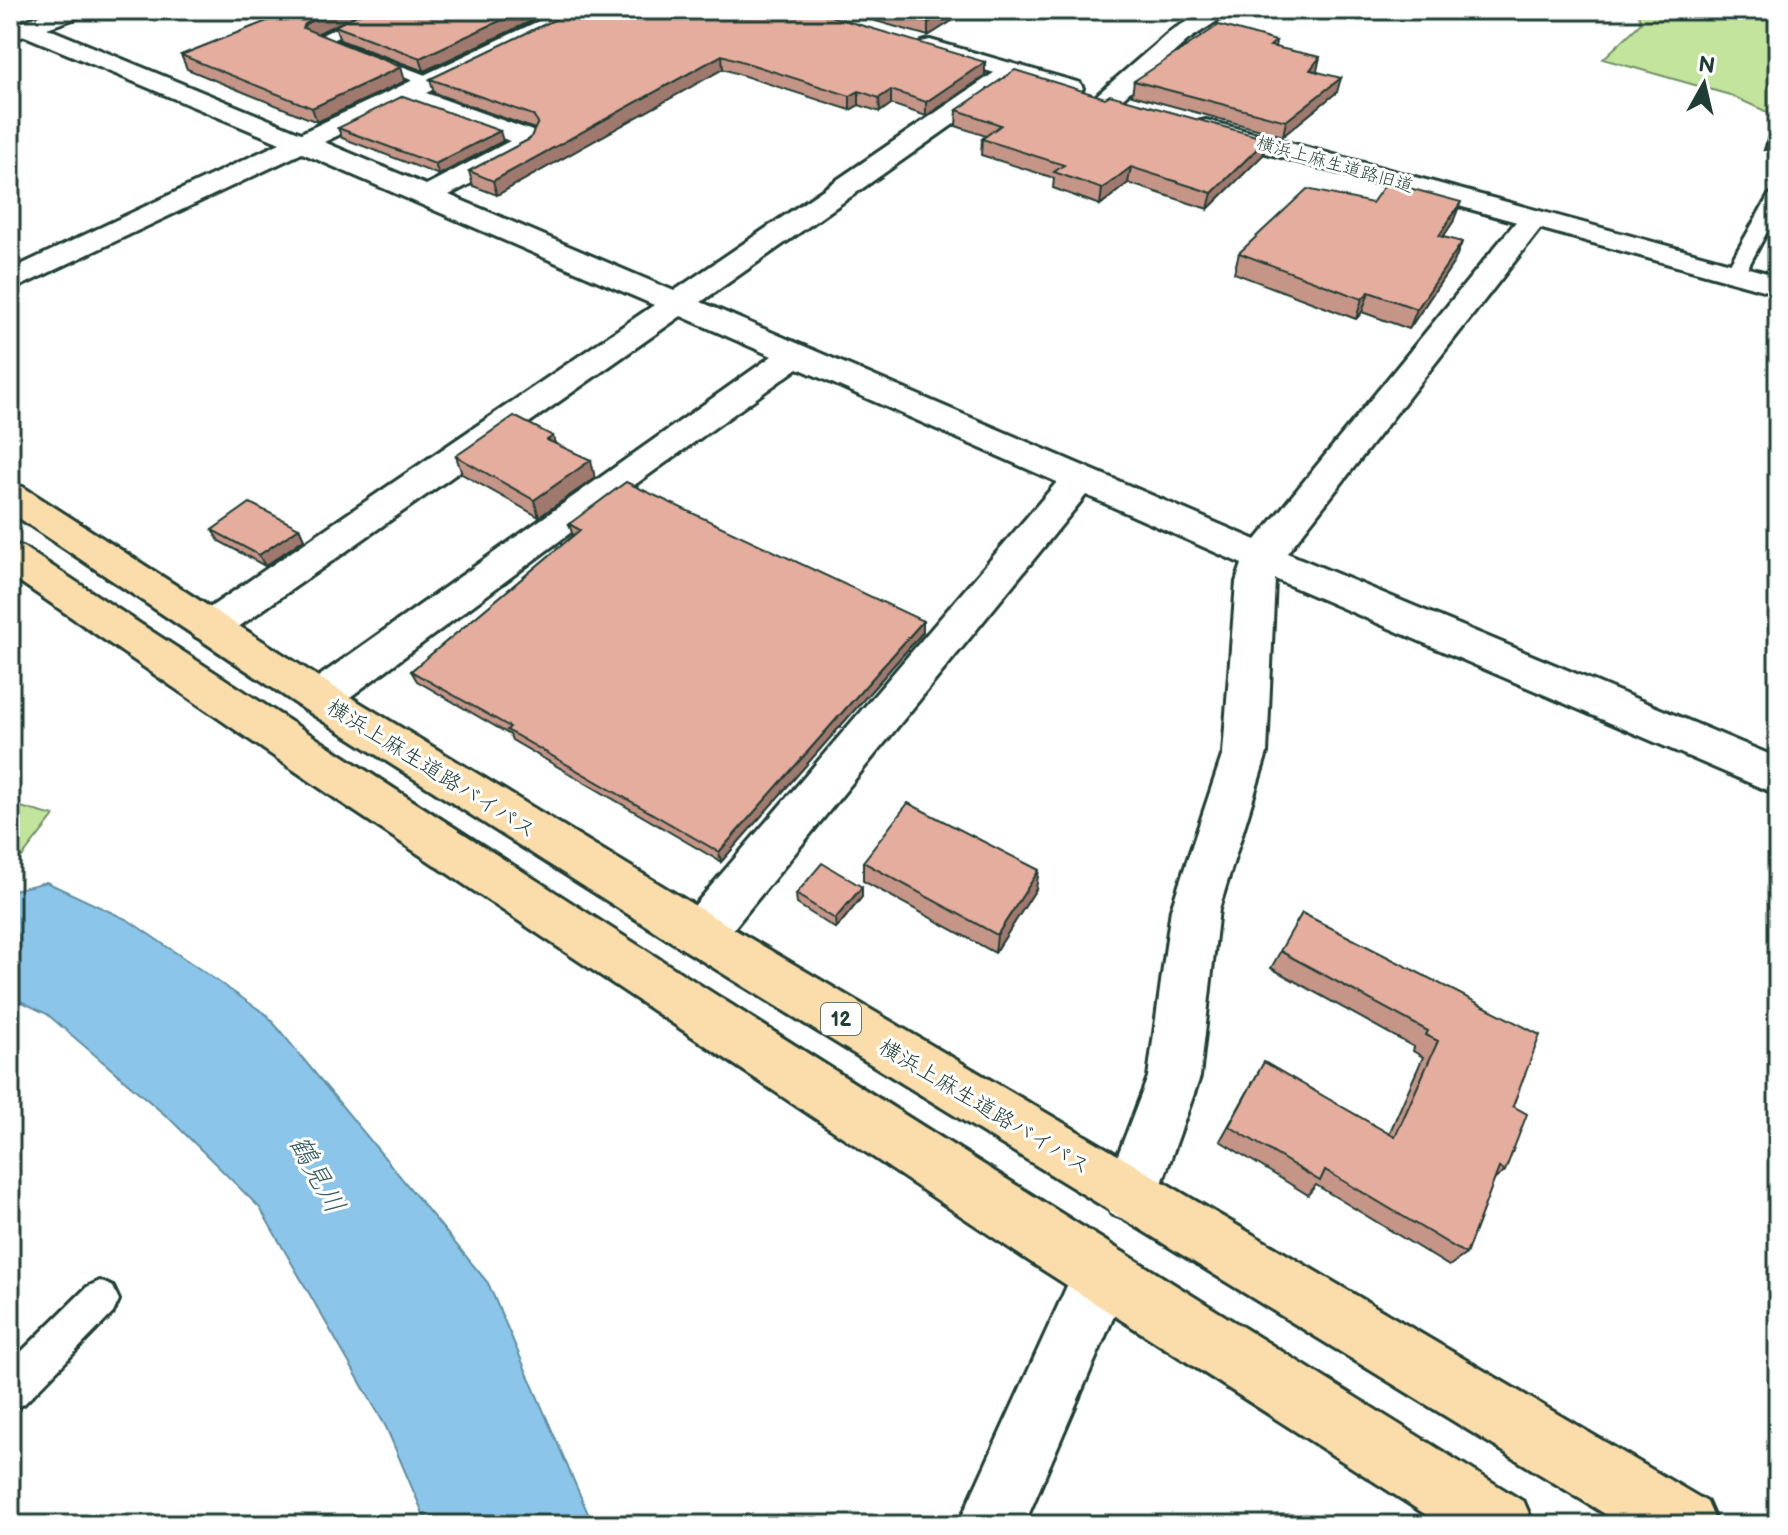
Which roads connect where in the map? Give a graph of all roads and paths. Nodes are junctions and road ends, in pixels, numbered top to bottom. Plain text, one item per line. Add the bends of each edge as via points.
1 (77, 10) edge
2 (386, 10) edge
3 (580, 10) edge
4 (1223, 10) edge
5 (18, 31) edge
6 (907, 40) edge
7 (1013, 71) junction
8 (418, 88) junction
9 (1107, 99) junction
10 (1137, 108) edge
11 (1182, 121) edge
12 (303, 144) junction
13 (1778, 195) edge
14 (427, 196) junction
15 (1533, 219) junction
16 (1736, 271) junction
17 (10, 282) edge
18 (1778, 285) edge
19 (679, 302) junction
20 (797, 354) junction
21 (1080, 478) junction
22 (10, 495) edge
23 (10, 556) edge
24 (1263, 558) junction
25 (210, 627) junction
26 (319, 698) junction
27 (1778, 777) edge
28 (700, 934) junction
29 (1131, 1194) junction
30 (1103, 1274) junction
31 (100, 1300) dead end
32 (10, 1390) edge
33 (991, 1525) edge
34 (1501, 1525) edge
35 (1684, 1525) edge

1 - 5 street
2 - 8 lane via 319,40
3 - 8 street
4 - 9 street via 1180,35
5 - 12 street
6 - 7 street
7 - 9 street
7 - 19 street
8 - 12 street
8 - 14 street via 526,138 523,145
9 - 10 street
11 - 15 street, 横浜上麻生道路旧道
12 - 14 street
12 - 17 street
13 - 16 lane
14 - 19 street
15 - 16 street, 横浜上麻生道路旧道
15 - 24 street
16 - 18 street, 横浜上麻生道路旧道
19 - 20 street
19 - 25 street
20 - 21 street
20 - 26 street
21 - 24 street
21 - 28 street
22 - 25 main road, 横浜上麻生道路バイパス / 12
23 - 30 main road via 352,786
24 - 27 street
24 - 29 street via 1255,582 1245,753 1195,909 1174,1077
25 - 26 main road, 横浜上麻生道路バイパス / 12
26 - 28 main road, 横浜上麻生道路バイパス / 12
28 - 29 main road, 横浜上麻生道路バイパス / 12
29 - 35 main road, 横浜上麻生道路バイパス / 12
30 - 33 street
30 - 34 main road
31 - 32 lane

